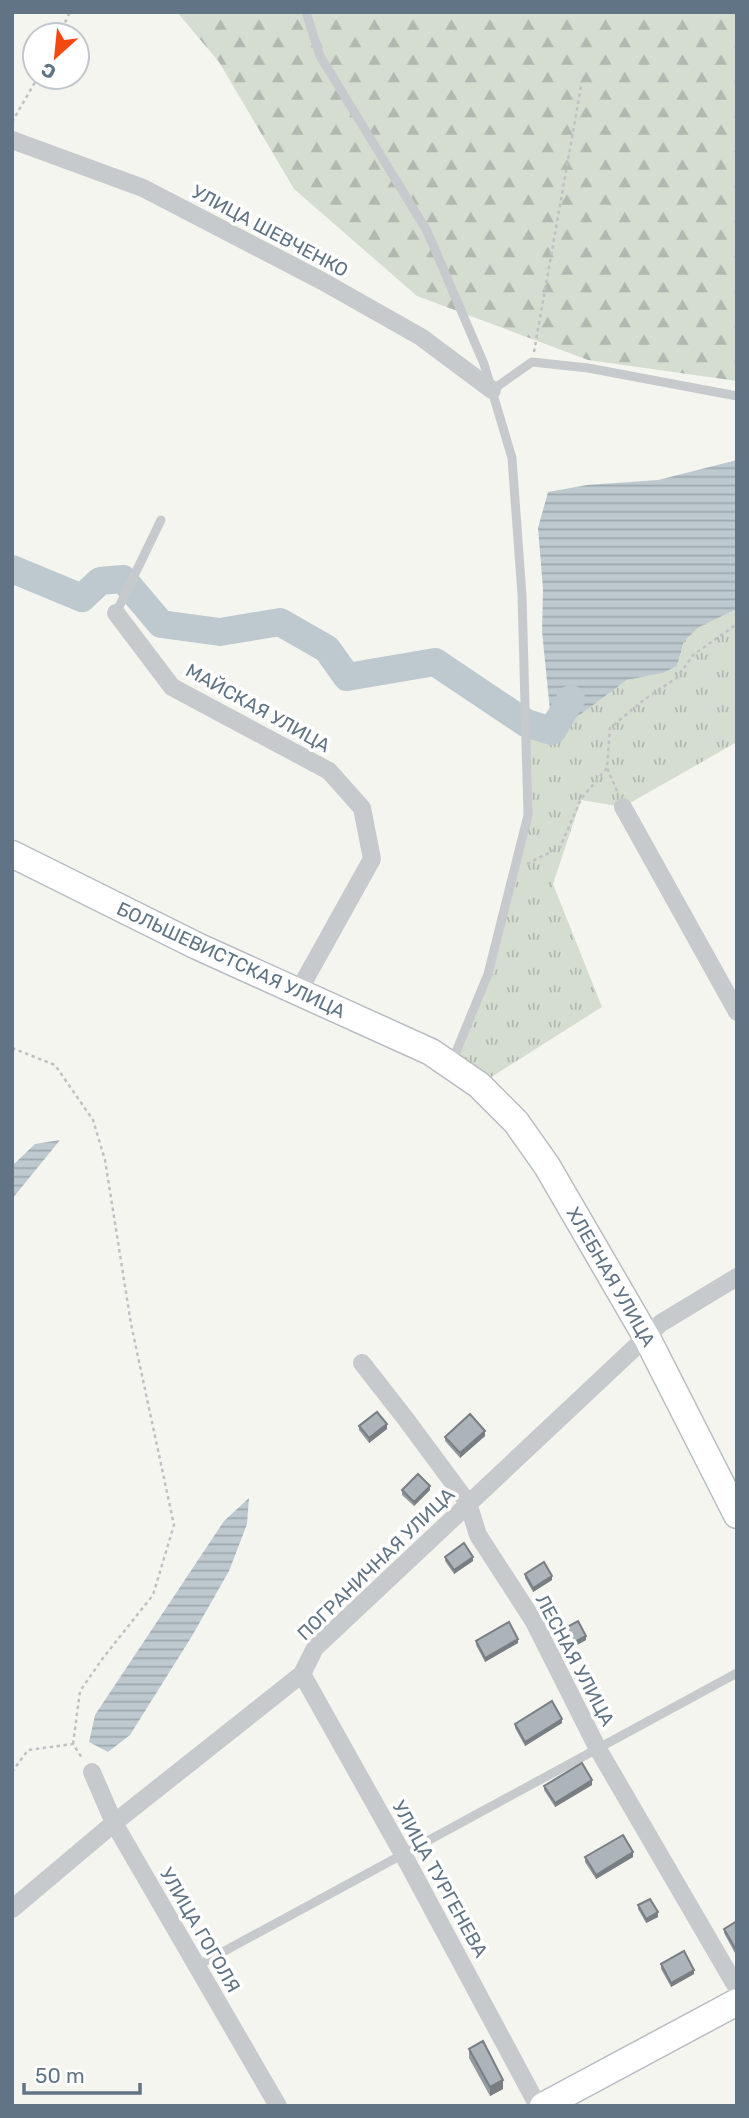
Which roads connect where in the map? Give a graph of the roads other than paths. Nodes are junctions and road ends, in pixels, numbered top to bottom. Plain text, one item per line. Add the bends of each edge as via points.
1 (306, 12) edge
2 (12, 140) edge
3 (492, 390) junction
4 (737, 396) edge
5 (162, 520) dead end
6 (117, 613) joint
7 (623, 807) road end
8 (12, 854) edge
9 (298, 992) junction
10 (737, 1012) edge
11 (450, 1065) junction
12 (737, 1277) edge
13 (647, 1338) junction
14 (362, 1363) dead end
15 (468, 1503) junction
16 (737, 1515) edge
17 (737, 1673) edge
18 (302, 1674) junction
19 (598, 1749) junction
20 (92, 1772) road end
21 (114, 1824) junction
22 (404, 1856) junction
23 (12, 1909) edge
24 (196, 1967) junction
25 (737, 1988) edge
26 (737, 2002) edge
27 (278, 2106) edge
28 (540, 2106) edge

1 - 3 lane via 320,56 427,231
2 - 3 street, УЛИЦА ШЕВЧЕНКО via 142,188 310,275 421,337
3 - 4 lane via 532,362
3 - 11 lane via 512,458 522,595 528,815 488,974
5 - 6 lane
6 - 9 street, МАЙСКАЯ УЛИЦА via 172,687 329,771 362,808 372,859
7 - 10 street
8 - 9 street, БОЛЬШЕВИСТСКАЯ УЛИЦА
9 - 11 street, БОЛЬШЕВИСТСКАЯ УЛИЦА
11 - 13 street, ХЛЕБНАЯ УЛИЦА via 479,1085 516,1122 547,1166
12 - 13 street, ПОГРАНИЧНАЯ УЛИЦА via 662,1323
13 - 15 street, ПОГРАНИЧНАЯ УЛИЦА
13 - 16 street, ХЛЕБНАЯ УЛИЦА
14 - 15 street, ЛЕСНАЯ УЛИЦА
15 - 18 street, ПОГРАНИЧНАЯ УЛИЦА via 315,1648
15 - 19 street, ЛЕСНАЯ УЛИЦА via 478,1535 533,1620
17 - 19 lane
18 - 21 street, ПОГРАНИЧНАЯ УЛИЦА
18 - 22 street, УЛИЦА ТУРГЕНЕВА
19 - 22 lane
19 - 25 street, ЛЕСНАЯ УЛИЦА
20 - 21 street, УЛИЦА ГОГОЛЯ
21 - 23 street, ПОГРАНИЧНАЯ УЛИЦА
21 - 24 street, УЛИЦА ГОГОЛЯ
22 - 24 lane
22 - 28 street, УЛИЦА ТУРГЕНЕВА
24 - 27 street, УЛИЦА ГОГОЛЯ
26 - 28 street

